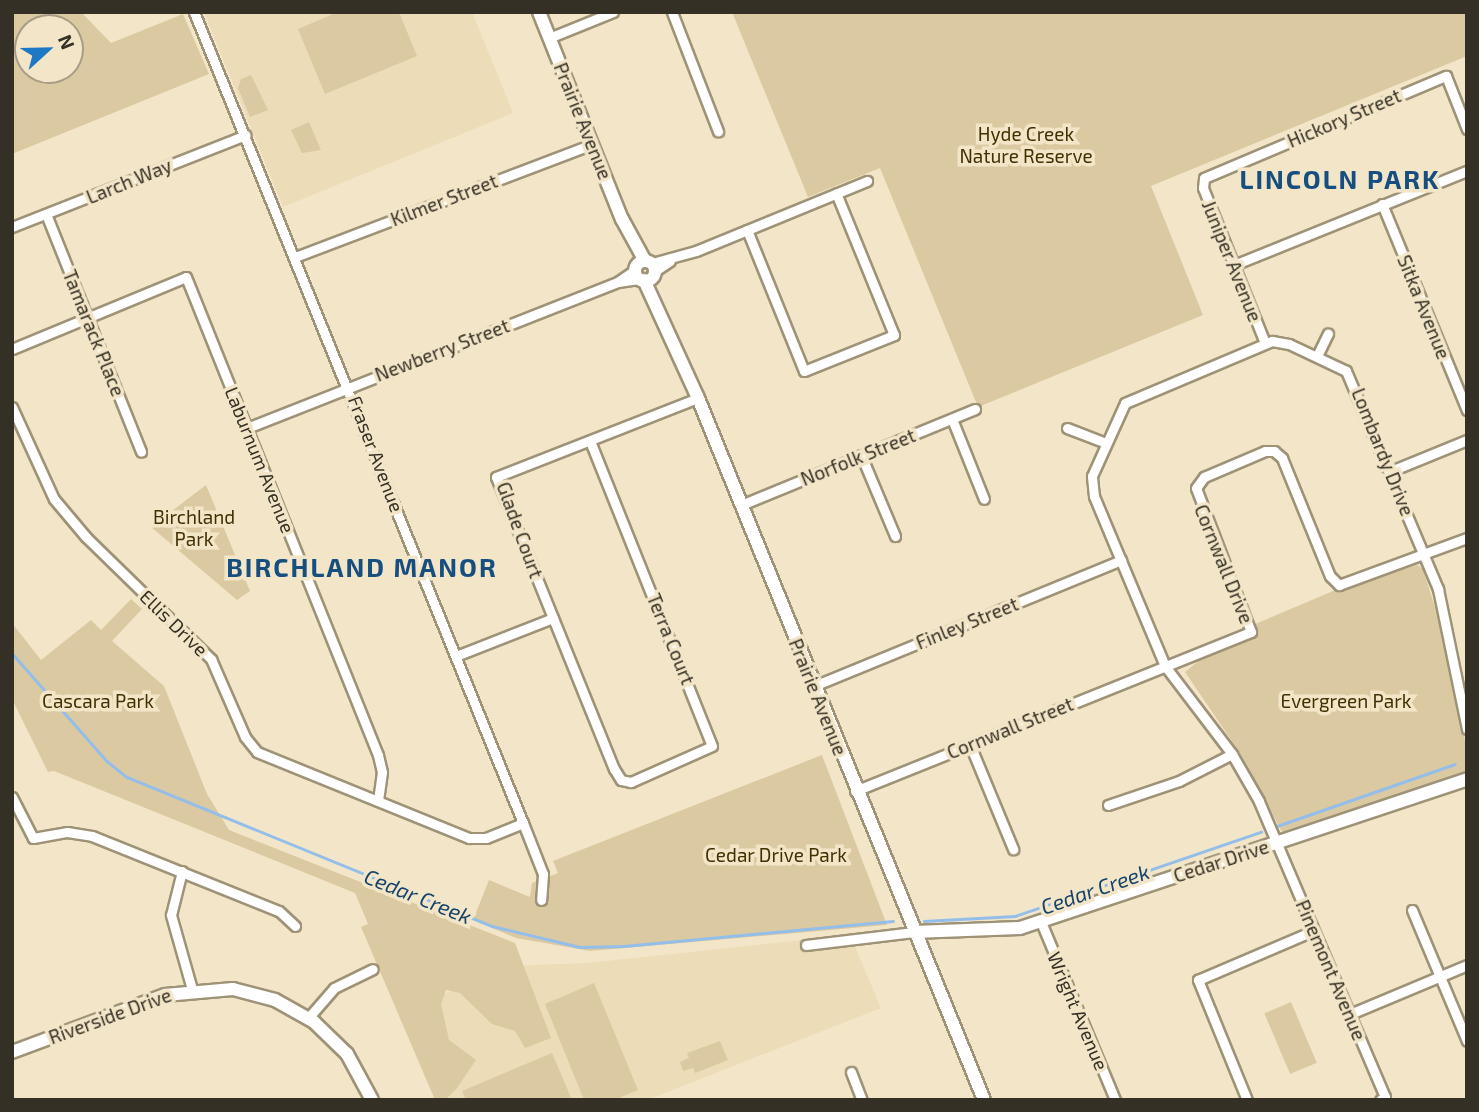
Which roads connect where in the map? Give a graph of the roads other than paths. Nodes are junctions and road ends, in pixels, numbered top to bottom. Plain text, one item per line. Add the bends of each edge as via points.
1 (194, 12) edge
2 (539, 12) edge
3 (613, 12) edge
4 (672, 12) edge
5 (550, 37) junction
6 (1467, 129) edge
7 (718, 131) dead end
8 (246, 135) junction
9 (592, 144) junction
10 (1467, 171) edge
11 (1204, 178) joint
12 (867, 181) dead end
13 (836, 193) junction
14 (1382, 204) junction
15 (46, 214) junction
16 (12, 227) edge
17 (747, 230) junction
18 (295, 257) junction
19 (1234, 265) junction
20 (645, 271) junction
21 (88, 319) junction
22 (1328, 333) dead end
23 (1265, 343) junction
24 (12, 349) edge
25 (1317, 356) junction
26 (349, 387) junction
27 (698, 398) junction
28 (12, 407) edge
29 (975, 409) dead end
30 (1467, 410) edge
31 (952, 419) junction
32 (247, 428) junction
33 (1067, 428) dead end
34 (1467, 440) edge
35 (590, 441) junction
36 (1104, 442) junction
37 (141, 452) dead end
38 (861, 455) junction
39 (1391, 471) junction
40 (984, 499) dead end
41 (741, 505) junction
42 (895, 536) dead end
43 (1467, 538) edge
44 (1425, 555) junction
45 (1121, 560) junction
46 (552, 618) junction
47 (456, 656) junction
48 (1165, 667) junction
49 (814, 686) junction
50 (1467, 729) edge
51 (970, 745) junction
52 (1232, 754) junction
53 (1467, 779) edge
54 (621, 780) joint
55 (855, 791) junction
56 (12, 797) edge
57 (378, 801) junction
58 (1108, 805) dead end
59 (523, 823) junction
60 (1275, 843) junction
61 (1013, 849) dead end
62 (182, 872) junction
63 (541, 900) dead end
64 (1412, 910) dead end
65 (1041, 922) junction
66 (295, 926) dead end
67 (1313, 931) junction
68 (913, 932) junction
69 (806, 945) dead end
70 (1467, 965) edge
71 (373, 969) dead end
72 (1440, 977) junction
73 (192, 989) junction
74 (1350, 1014) junction
75 (309, 1017) junction
76 (1467, 1041) edge
77 (12, 1052) edge
78 (850, 1072) dead end
79 (1382, 1099) edge
80 (372, 1100) edge
81 (862, 1100) edge
82 (984, 1100) edge
83 (1115, 1100) edge
84 (1247, 1100) edge

1 - 8 street, Fraser Avenue
2 - 5 main road, Prairie Avenue
3 - 5 street
4 - 7 street
5 - 9 main road, Prairie Avenue
6 - 11 street, Hickory Street via 1446,76
8 - 15 street, Larch Way
8 - 18 street, Fraser Avenue
9 - 18 street, Kilmer Street
9 - 20 main road, Prairie Avenue
10 - 14 street
11 - 19 street, Juniper Avenue via 1203,188
12 - 13 street, Newberry Street
13 - 17 street, Newberry Street
13 - 17 street via 894,335 804,371
14 - 19 street
14 - 30 street, Sitka Avenue
15 - 16 street, Larch Way
15 - 21 street, Tamarack Place
17 - 20 street, Newberry Street
18 - 26 street, Fraser Avenue
19 - 23 street, Juniper Avenue
20 - 26 street, Newberry Street
20 - 27 main road, Prairie Avenue
21 - 24 street
21 - 32 street, Laburnum Avenue via 187,277
21 - 37 street, Tamarack Place
22 - 25 street
23 - 25 street, Lombardy Drive via 1284,342
23 - 36 street via 1131,399
25 - 39 street, Lombardy Drive via 1351,376
26 - 32 street, Newberry Street
26 - 47 street, Fraser Avenue
27 - 35 street, Glade Court
27 - 41 main road, Prairie Avenue
28 - 57 street, Ellis Drive via 54,499 93,544 211,659 253,748
29 - 31 street, Norfolk Street
31 - 38 street, Norfolk Street
31 - 40 street
32 - 57 street, Laburnum Avenue via 378,755 382,772
33 - 36 street
34 - 39 street
35 - 46 street, Glade Court via 496,477
35 - 54 street, Terra Court via 712,746 631,782
36 - 45 street via 1091,485
38 - 41 street, Norfolk Street
38 - 42 street
39 - 44 street, Lombardy Drive
41 - 49 main road, Prairie Avenue
43 - 44 street, Cornwall Drive
44 - 48 street, Cornwall Drive via 1339,585 1330,576 1280,455 1265,451 1216,472 1198,482 1197,496 1251,632
44 - 50 street, Lombardy Drive via 1445,610
45 - 48 street
45 - 49 street, Finley Street
46 - 47 street
46 - 54 street, Glade Court
47 - 59 street, Fraser Avenue
48 - 51 street, Cornwall Street
48 - 52 street
49 - 55 main road, Prairie Avenue
51 - 55 street, Cornwall Street
51 - 61 street
52 - 58 street via 1180,781
52 - 60 street via 1259,801
53 - 60 main road, Cedar Drive
55 - 68 main road, Prairie Avenue
56 - 62 street via 27,832 36,838 62,832 87,834
57 - 59 street, Ellis Drive via 474,839
59 - 63 street, Fraser Avenue via 543,874
60 - 65 main road, Cedar Drive
60 - 67 street, Pinemont Avenue
62 - 66 street via 279,911
62 - 73 street via 171,915
64 - 72 street
65 - 68 main road, Cedar Drive via 993,932
65 - 83 street, Wright Avenue
67 - 74 street, Pinemont Avenue
67 - 84 street via 1198,980
68 - 69 street, Cedar Drive
68 - 82 main road, Prairie Avenue
70 - 72 street
71 - 75 street via 334,988
72 - 74 street
72 - 76 street
73 - 75 main road, Riverside Drive via 251,992
73 - 77 main road, Riverside Drive
74 - 79 street, Pinemont Avenue
75 - 80 main road, Riverside Drive via 347,1054
78 - 81 street

